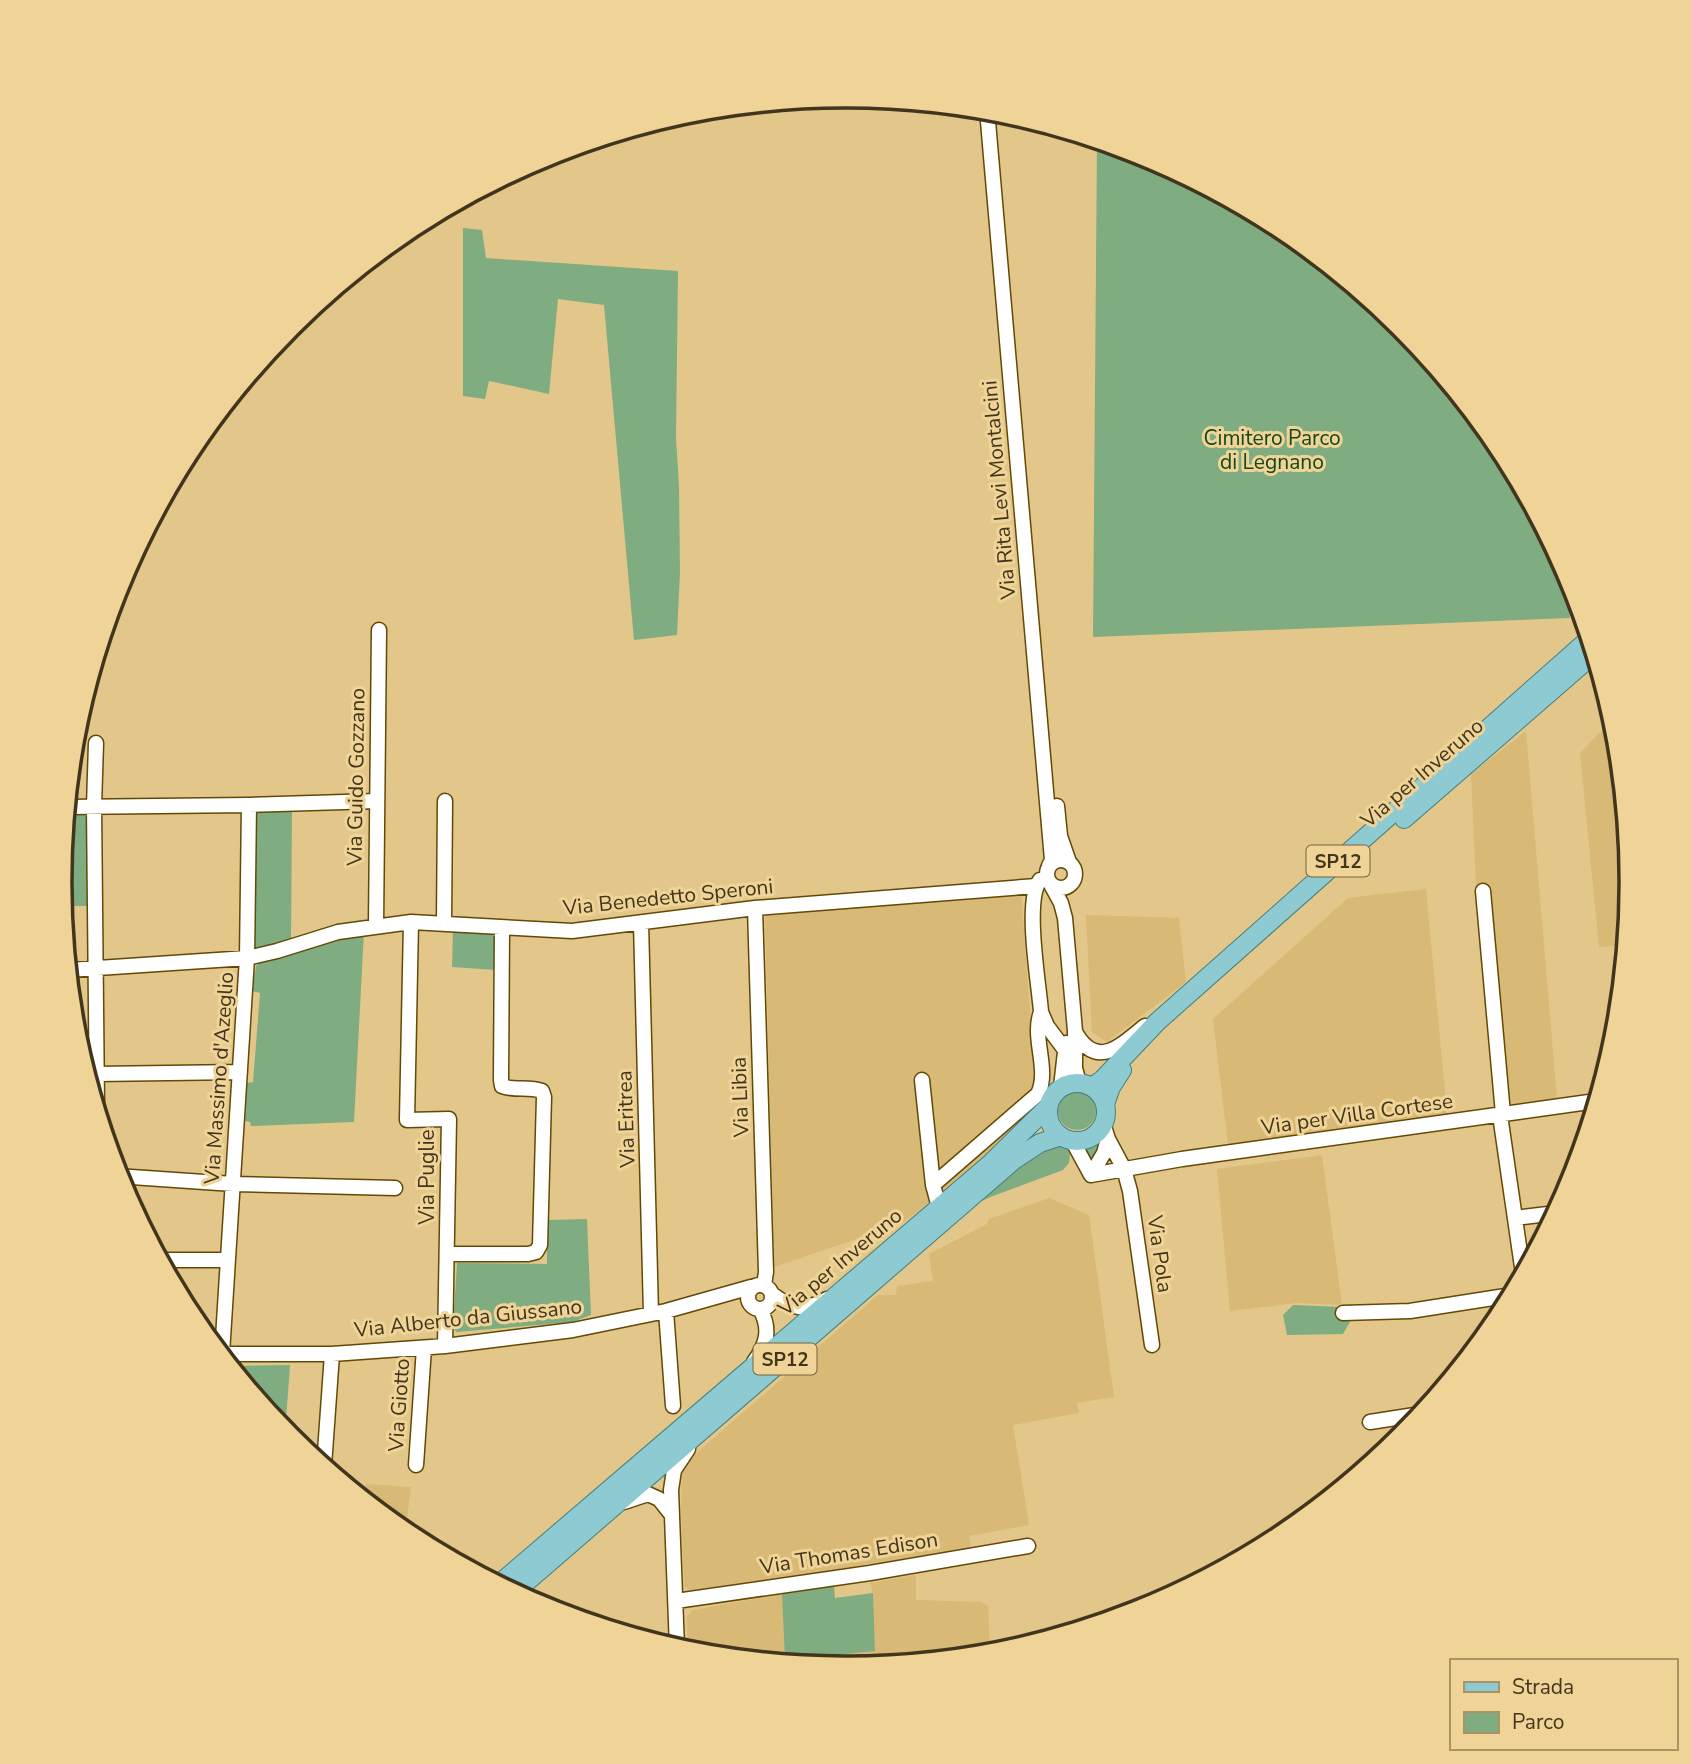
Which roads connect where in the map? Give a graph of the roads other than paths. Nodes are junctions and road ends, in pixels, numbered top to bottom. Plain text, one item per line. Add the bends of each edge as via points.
1 (988, 122) edge
2 (995, 123) edge
3 (379, 630) dead end
4 (1582, 645) edge
5 (1586, 661) edge
6 (1588, 666) edge
7 (96, 743) dead end
8 (1462, 768) junction
9 (377, 801) junction
10 (445, 801) dead end
11 (249, 805) junction
12 (94, 806) junction
13 (75, 807) edge
14 (1069, 862) junction
15 (1045, 877) junction
16 (1074, 882) junction
17 (1483, 891) dead end
18 (755, 908) junction
19 (1065, 918) junction
20 (411, 922) junction
21 (641, 923) junction
22 (444, 924) junction
23 (376, 926) junction
24 (502, 928) junction
25 (247, 958) junction
26 (96, 967) junction
27 (77, 969) edge
28 (1070, 986) junction
29 (1178, 1003) junction
30 (1041, 1012) junction
31 (1075, 1031) junction
32 (1062, 1046) junction
33 (1040, 1061) junction
34 (240, 1072) junction
35 (96, 1074) joint
36 (922, 1080) dead end
37 (1086, 1085) junction
38 (1061, 1087) junction
39 (1587, 1102) edge
40 (1105, 1104) junction
41 (1048, 1107) junction
42 (1501, 1114) junction
43 (1106, 1131) junction
44 (1066, 1138) junction
45 (1124, 1169) junction
46 (1091, 1175) junction
47 (131, 1177) edge
48 (233, 1184) junction
49 (933, 1185) junction
50 (395, 1188) dead end
51 (939, 1207) junction
52 (1543, 1215) edge
53 (1515, 1218) junction
54 (448, 1254) junction
55 (1521, 1259) edge
56 (170, 1260) edge
57 (228, 1260) junction
58 (763, 1289) junction
59 (837, 1294) junction
60 (717, 1297) junction
61 (1498, 1297) edge
62 (754, 1306) junction
63 (659, 1312) junction
64 (1343, 1313) dead end
65 (222, 1339) edge
66 (1152, 1345) dead end
67 (445, 1346) junction
68 (424, 1348) junction
69 (233, 1354) edge
70 (332, 1354) junction
71 (743, 1375) junction
72 (673, 1406) dead end
73 (1404, 1417) edge
74 (715, 1419) junction
75 (1370, 1422) dead end
76 (325, 1454) edge
77 (416, 1465) dead end
78 (612, 1508) junction
79 (671, 1515) junction
80 (1028, 1546) dead end
81 (506, 1578) edge
82 (523, 1585) edge
83 (676, 1601) junction
84 (677, 1637) edge

1 - 15 street, Via Rita Levi Montalcini via 1052,860
2 - 14 street, Via Rita Levi Montalcini via 1042,660 1060,836
3 - 9 street, Via Guido Gozzano
4 - 29 main road, Via per Inveruno / SP12
5 - 8 main road, Via per Inveruno / SP12
6 - 8 street
7 - 12 street
8 - 40 main road, Via per Inveruno / SP12 via 1156,1034 1119,1072
9 - 11 street
9 - 23 street, Via Guido Gozzano
10 - 22 street
11 - 12 street
11 - 25 street, Via Massimo d'Azeglio
12 - 13 street
12 - 26 street
14 - 15 street via 1056,861
14 - 16 street via 1075,869
15 - 16 street via 1062,889
15 - 18 street, Via Benedetto Speroni
15 - 19 street, Via Rita Levi Montalcini
15 - 30 street via 1032,910
16 - 19 street, Via Rita Levi Montalcini
17 - 42 street
18 - 21 street, Via Benedetto Speroni
18 - 58 street, Via Libia
19 - 28 street, Via Rita Levi Montalcini
20 - 22 street, Via Benedetto Speroni
20 - 23 street, Via Benedetto Speroni
20 - 54 street, Via Puglie via 407,1120 449,1119
21 - 24 street, Via Benedetto Speroni via 572,931
21 - 63 street, Via Eritrea
22 - 24 street, Via Benedetto Speroni
23 - 25 street, Via Benedetto Speroni
24 - 54 street via 500,1080 502,1086 536,1089 544,1097 540,1245 528,1254
25 - 26 street, Via Benedetto Speroni
25 - 34 street, Via Massimo d'Azeglio
26 - 27 street, Via Benedetto Speroni
26 - 35 street
28 - 31 street, Via Rita Levi Montalcini
28 - 32 street, Via Rita Levi Montalcini
29 - 31 street, Via per Inveruno via 1114,1051 1093,1051
29 - 37 main road, Via per Inveruno / SP12 via 1103,1079
30 - 32 street
30 - 33 street
31 - 37 street, Via Rita Levi Montalcini via 1075,1068
32 - 33 street via 1045,1044
32 - 38 street, Via Rita Levi Montalcini
33 - 49 street via 1038,1094
34 - 35 street
34 - 48 street, Via Massimo d'Azeglio
36 - 49 street
37 - 38 main road
37 - 40 main road via 1098,1091
38 - 41 main road
39 - 42 street, Via per Villa Cortese
40 - 43 main road
41 - 44 main road via 1050,1124
41 - 51 main road, Via per Inveruno / SP12
42 - 45 street, Via per Villa Cortese
42 - 53 street
43 - 44 main road
43 - 45 street
43 - 46 street via 1104,1153
44 - 46 street
44 - 74 main road, Via per Inveruno / SP12 via 1040,1143 1014,1160
45 - 46 street, Via per Villa Cortese
45 - 66 street, Via Pola
47 - 48 street
48 - 50 street
48 - 57 street, Via Massimo d'Azeglio
49 - 51 street
51 - 59 main road, Via per Inveruno / SP12
52 - 53 street
53 - 55 street
54 - 67 street, Via Puglie
56 - 57 street
57 - 65 street, Via Massimo d'Azeglio
58 - 59 street via 796,1308 815,1306
58 - 60 street, Via Alberto da Giussano
58 - 62 street, Via Libia via 747,1294
58 - 62 street via 769,1304
59 - 71 main road, Via per Inveruno / SP12
60 - 62 street, Via Alberto da Giussano
60 - 63 street, Via Alberto da Giussano
61 - 64 street via 1410,1311
62 - 71 street via 768,1328 767,1338
63 - 67 street, Via Alberto da Giussano via 573,1330
63 - 72 street, Via Eritrea
67 - 68 street, Via Alberto da Giussano
68 - 70 street, Via Alberto da Giussano
68 - 77 street, Via Giotto
69 - 70 street, Via Alberto da Giussano
70 - 76 street
71 - 81 main road, Via per Inveruno / SP12
73 - 75 street
74 - 78 main road, Via per Inveruno / SP12
74 - 79 street via 674,1470
78 - 79 street via 648,1494
78 - 82 main road, Via per Inveruno / SP12
79 - 83 street
80 - 83 street, Via Thomas Edison
83 - 84 street

